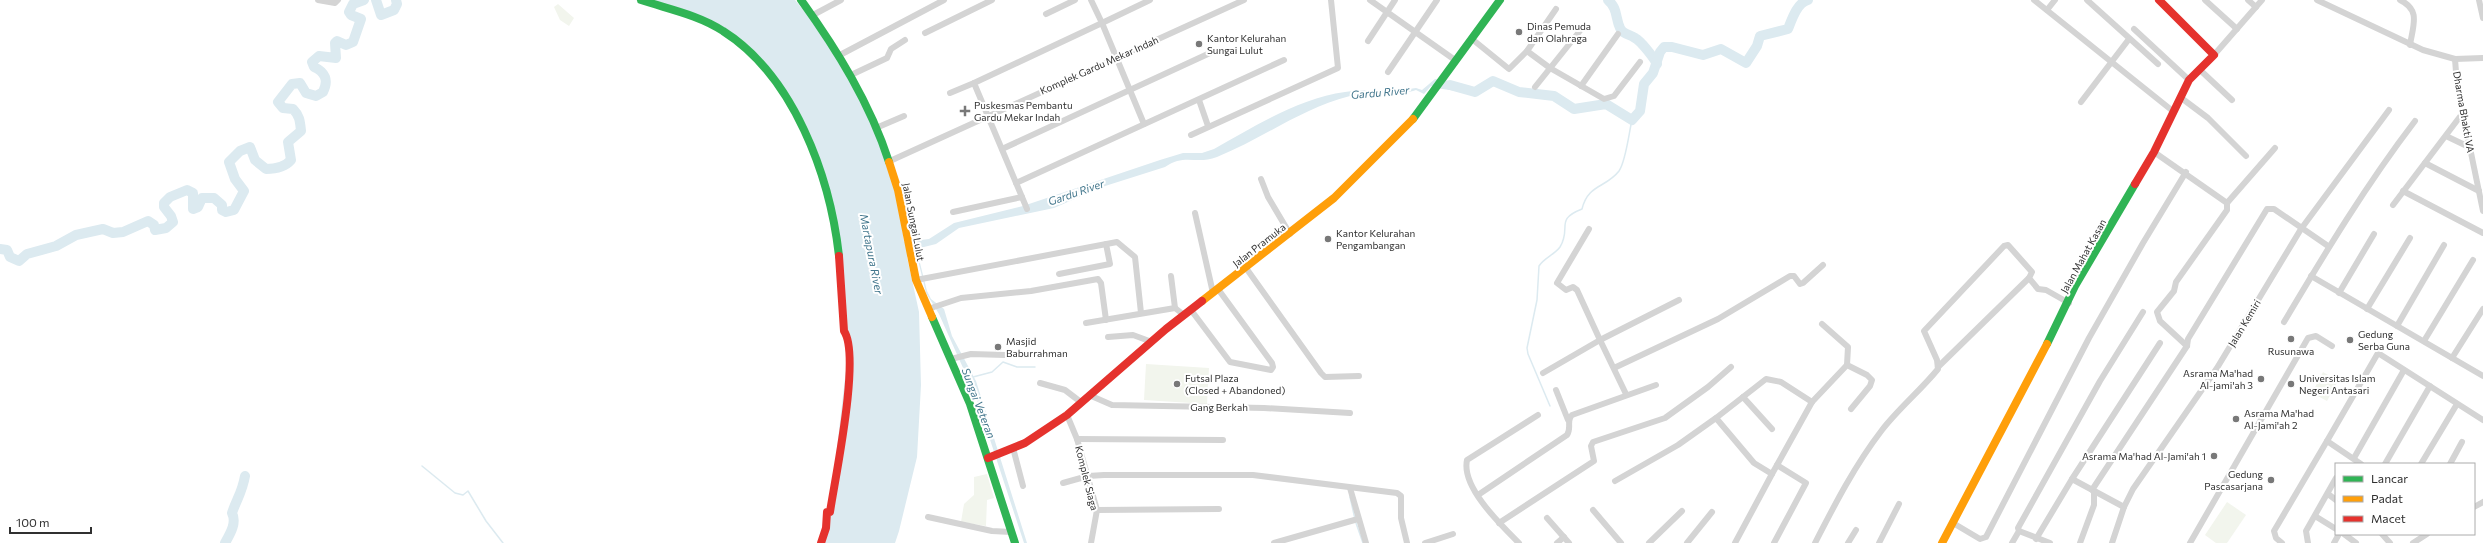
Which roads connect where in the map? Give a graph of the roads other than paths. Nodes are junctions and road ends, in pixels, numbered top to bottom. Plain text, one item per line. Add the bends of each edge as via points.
1 (318, 0) edge
2 (338, 0) edge
3 (641, 0) edge
4 (801, 0) edge
5 (841, 0) edge
6 (944, 0) edge
7 (992, 0) edge
8 (1075, 0) edge
9 (1091, 0) edge
10 (1150, 0) edge
11 (1244, 0) edge
12 (1331, 0) edge
13 (1370, 0) edge
14 (1395, 0) edge
15 (1437, 0) edge
16 (1500, 0) edge
17 (2034, 0) edge
18 (2055, 0) edge
19 (2087, 0) edge
20 (2159, 0) edge
21 (2205, 0) edge
22 (2248, 0) edge
23 (2262, 0) edge
24 (2317, 0) edge
25 (2400, 0) edge
26 (2478, 0) edge
27 (2256, 8) junction
28 (1556, 9) dead end
29 (2047, 10) junction
30 (1387, 12) junction
31 (1046, 14) dead end
32 (813, 15) junction
33 (2483, 18) edge
34 (1102, 23) junction
35 (1583, 27) dead end
36 (2134, 29) dead end
37 (2237, 29) junction
38 (1416, 32) junction
39 (925, 33) dead end
40 (1618, 34) dead end
41 (1472, 39) junction
42 (2129, 39) junction
43 (905, 40) dead end
44 (1368, 41) dead end
45 (2410, 45) junction
46 (1527, 51) junction
47 (1210, 53) dead end
48 (840, 55) junction
49 (2214, 55) junction
50 (1116, 56) junction
51 (2483, 58) edge
52 (2455, 59) junction
53 (1284, 60) dead end
54 (1456, 60) junction
55 (2111, 60) junction
56 (1640, 62) dead end
57 (2158, 64) dead end
58 (1550, 68) junction
59 (2199, 69) junction
60 (1388, 72) dead end
61 (851, 75) junction
62 (2190, 80) junction
63 (974, 83) junction
64 (1581, 86) junction
65 (1535, 87) dead end
66 (1130, 90) junction
67 (950, 93) dead end
68 (2180, 97) junction
69 (1198, 100) junction
70 (2232, 100) dead end
71 (2081, 102) dead end
72 (2389, 110) dead end
73 (2174, 112) junction
74 (2462, 114) junction
75 (904, 116) dead end
76 (986, 116) junction
77 (2415, 121) dead end
78 (1144, 124) junction
79 (1208, 126) junction
80 (876, 128) junction
81 (1191, 135) dead end
82 (2446, 136) junction
83 (2469, 147) junction
84 (2275, 148) dead end
85 (1002, 149) junction
86 (2154, 152) junction
87 (2246, 156) dead end
88 (890, 161) junction
89 (2425, 163) junction
90 (2186, 172) junction
91 (1262, 179) dead end
92 (1016, 182) junction
93 (2404, 191) junction
94 (2479, 191) junction
95 (1022, 197) junction
96 (2227, 203) junction
97 (2393, 205) dead end
98 (1027, 209) dead end
99 (2483, 211) edge
100 (953, 212) dead end
101 (1195, 214) dead end
102 (1589, 229) dead end
103 (2302, 229) junction
104 (2483, 233) edge
105 (1290, 234) junction
106 (2374, 234) dead end
107 (2410, 238) dead end
108 (1106, 244) junction
109 (2444, 245) dead end
110 (2328, 246) junction
111 (2472, 260) dead end
112 (1823, 265) dead end
113 (1246, 268) junction
114 (1059, 274) dead end
115 (1171, 276) dead end
116 (2311, 276) junction
117 (2029, 278) junction
118 (920, 279) junction
119 (1215, 291) junction
120 (2339, 293) junction
121 (1679, 300) dead end
122 (2069, 303) junction
123 (930, 308) junction
124 (1175, 308) junction
125 (2366, 309) junction
126 (2483, 309) edge
127 (1191, 310) junction
128 (2142, 312) dead end
129 (1141, 313) junction
130 (1184, 315) junction
131 (1106, 320) junction
132 (2284, 322) dead end
133 (1086, 323) dead end
134 (1822, 324) dead end
135 (2396, 326) junction
136 (1108, 337) dead end
137 (1600, 340) junction
138 (2424, 341) junction
139 (1152, 342) junction
140 (2160, 343) dead end
141 (2187, 346) junction
142 (2332, 346) dead end
143 (1005, 354) dead end
144 (2452, 358) junction
145 (954, 359) junction
146 (1939, 363) junction
147 (1847, 365) junction
148 (1731, 367) dead end
149 (1614, 368) junction
150 (2404, 370) junction
151 (1543, 373) dead end
152 (2482, 374) edge
153 (1359, 376) dead end
154 (1040, 383) dead end
155 (1656, 385) dead end
156 (2430, 386) junction
157 (1556, 390) dead end
158 (1626, 394) junction
159 (1089, 395) junction
160 (1743, 397) junction
161 (1812, 402) junction
162 (1082, 403) junction
163 (2457, 404) junction
164 (1851, 409) dead end
165 (1350, 413) dead end
166 (1538, 415) dead end
167 (1068, 416) junction
168 (1716, 418) junction
169 (1568, 420) junction
170 (2483, 420) edge
171 (1772, 429) dead end
172 (1077, 439) junction
173 (1223, 440) dead end
174 (2327, 441) junction
175 (2462, 442) dead end
176 (1013, 448) junction
177 (995, 455) junction
178 (2354, 458) junction
179 (2360, 463) edge
180 (2386, 463) edge
181 (2422, 463) edge
182 (2451, 463) edge
183 (1777, 465) junction
184 (1772, 474) junction
185 (1088, 476) junction
186 (2072, 479) junction
187 (2335, 480) edge
188 (1615, 481) dead end
189 (1063, 483) dead end
190 (1023, 486) dead end
191 (1350, 488) junction
192 (2093, 491) junction
193 (2328, 494) junction
194 (1478, 495) junction
195 (2335, 499) edge
196 (1899, 504) dead end
197 (2124, 507) junction
198 (1097, 510) junction
199 (1219, 510) dead end
200 (1593, 510) dead end
201 (1682, 511) dead end
202 (1712, 512) dead end
203 (2315, 516) junction
204 (928, 517) dead end
205 (1547, 518) dead end
206 (1356, 520) junction
207 (1499, 523) junction
208 (1953, 523) junction
209 (2335, 528) edge
210 (1856, 530) dead end
211 (2019, 531) junction
212 (1012, 532) junction
213 (1453, 534) dead end
214 (2345, 535) edge
215 (2383, 535) edge
216 (2426, 535) edge
217 (1564, 537) junction
218 (2036, 539) junction
219 (821, 543) edge
220 (1015, 543) edge
221 (1091, 543) edge
222 (1274, 543) edge
223 (1366, 543) edge
224 (1407, 543) edge
225 (1425, 543) edge
226 (1518, 543) edge
227 (1557, 543) edge
228 (1569, 543) edge
229 (1621, 543) edge
230 (1649, 543) edge
231 (1687, 543) edge
232 (1735, 543) edge
233 (1774, 543) edge
234 (1815, 543) edge
235 (1848, 543) edge
236 (1879, 543) edge
237 (1942, 543) edge
238 (2012, 543) edge
239 (2048, 543) edge
240 (2080, 543) edge
241 (2112, 543) edge
242 (2190, 543) edge
243 (2282, 543) edge
244 (2308, 543) edge
245 (2356, 543) edge
246 (2390, 543) edge
247 (2412, 543) edge

1 - 2 street via 334,3
3 - 219 street via 706,23 730,35 769,70 798,114 810,141 832,213 840,267 844,331 848,337 850,355 835,484
4 - 32 street, Jalan Sungai Lulut
5 - 32 street
6 - 48 street
7 - 39 street
8 - 31 street
9 - 34 street
10 - 34 street
11 - 50 street, Komplek Gardu Mekar Indah
12 - 79 street via 1338,68
13 - 30 street
14 - 30 street
15 - 38 street
16 - 41 street, Jalan Pramuka
17 - 29 street
18 - 29 street
19 - 42 street
20 - 49 street
21 - 37 street
22 - 27 street
23 - 27 street
24 - 45 street
25 - 45 street via 2411,5 2414,11
26 - 33 street
27 - 37 street
28 - 46 street
29 - 55 street
30 - 38 street
30 - 44 street
32 - 48 street, Jalan Sungai Lulut
34 - 50 street
34 - 63 street
35 - 58 street
36 - 62 street
37 - 49 street
38 - 54 street
38 - 60 street
40 - 64 street
41 - 46 street via 1507,69
41 - 54 street, Jalan Pramuka
42 - 55 street
42 - 57 street
43 - 61 street via 891,49 888,58
45 - 52 street
46 - 58 street
47 - 66 street
48 - 61 street, Jalan Sungai Lulut
49 - 59 street, Jalan Mahat Kasan
50 - 66 street
50 - 76 street, Komplek Gardu Mekar Indah
51 - 52 street
52 - 74 street, Dharma Bhakti VA
53 - 69 street
54 - 105 street, Jalan Pramuka via 1413,119 1357,177
55 - 71 street
55 - 73 street
56 - 64 street via 1611,98 1598,96
58 - 64 street
58 - 65 street
59 - 62 street, Jalan Mahat Kasan
59 - 70 street
61 - 80 street, Jalan Sungai Lulut
62 - 68 street, Jalan Mahat Kasan
63 - 67 street
63 - 76 street
66 - 78 street
66 - 85 street
68 - 73 street, Jalan Mahat Kasan
68 - 87 street via 2208,118
69 - 78 street
69 - 79 street
72 - 103 street, Jalan Kemiri
73 - 86 street, Jalan Mahat Kasan
74 - 82 street
74 - 83 street, Dharma Bhakti VA
75 - 80 street
76 - 85 street
76 - 88 street, Komplek Gardu Mekar Indah
77 - 110 street via 2382,164
78 - 92 street
79 - 81 street
80 - 88 street, Jalan Sungai Lulut
82 - 83 street
82 - 89 street
83 - 94 street, Dharma Bhakti VA
84 - 96 street
85 - 92 street
86 - 90 street
86 - 122 street, Jalan Mahat Kasan via 2081,276
88 - 118 street, Jalan Sungai Lulut via 900,196 913,264
89 - 93 street
89 - 94 street
90 - 96 street via 2222,202
90 - 208 street via 2142,242 2089,338 1986,537 1980,539
91 - 105 street via 1268,197
92 - 95 street
93 - 97 street
93 - 104 street
94 - 99 street, Dharma Bhakti VA
95 - 98 street
95 - 100 street
96 - 141 street via 2228,210 2157,312 2160,321
101 - 119 street
102 - 137 street via 1557,283 1566,290 1573,287 1576,290
103 - 110 street
103 - 141 street via 2274,209 2267,209 2190,336
103 - 197 street, Jalan Kemiri via 2217,368 2133,489
105 - 113 street, Jalan Pramuka
106 - 120 street
107 - 125 street
108 - 114 street via 1110,264
108 - 118 street
108 - 129 street via 1117,242 1135,257
109 - 135 street
110 - 116 street
111 - 138 street
112 - 149 street via 1803,283 1800,284 1794,276 1790,276 1718,319
113 - 119 street, Jalan Pramuka
113 - 153 street via 1321,373 1325,376
115 - 124 street
116 - 120 street
116 - 132 street
117 - 122 street via 2038,289 2046,290
117 - 146 street
117 - 146 street via 2032,272 2008,245 2004,246 1924,331
118 - 123 street, Jalan Sungai Lulut
119 - 127 street, Jalan Pramuka
119 - 127 street via 1272,363 1271,370 1230,362
120 - 125 street
121 - 137 street
122 - 208 street, Jalan Mahat Kasan
123 - 131 street via 961,298 1052,288 1098,279 1101,283
123 - 145 street, Jalan Sungai Lulut
124 - 129 street
124 - 130 street
125 - 135 street
126 - 144 street
127 - 130 street, Jalan Pramuka
128 - 211 street via 2028,509 2018,528
129 - 131 street
130 - 139 street, Jalan Pramuka
131 - 133 street
134 - 147 street via 1848,346
135 - 138 street
136 - 139 street via 1133,335
137 - 149 street
137 - 151 street
138 - 144 street
139 - 159 street, Jalan Pramuka
140 - 186 street
141 - 192 street
142 - 242 street via 2316,336 2308,338
143 - 145 street via 966,355
144 - 152 street
145 - 177 street, Jalan Sungai Lulut via 970,404
146 - 234 street via 1891,419 1859,462
147 - 161 street
147 - 164 street via 1872,380
148 - 207 street via 1665,418 1593,442 1591,446 1594,461
149 - 158 street
150 - 156 street
150 - 174 street via 2379,353 2375,354
150 - 178 street
154 - 162 street via 1065,390
155 - 158 street
156 - 163 street
156 - 180 street
157 - 169 street
158 - 169 street via 1574,413
159 - 162 street, Jalan Pramuka
159 - 165 street, Gang Berkah via 1112,404
160 - 161 street via 1761,381 1771,378
160 - 168 street
160 - 171 street
161 - 183 street
162 - 167 street, Jalan Pramuka
163 - 170 street
163 - 181 street
166 - 194 street via 1467,460 1468,481
167 - 172 street, Komplek Siaga
167 - 176 street, Jalan Pramuka via 1039,436
168 - 184 street via 1754,463
168 - 188 street via 1678,445
169 - 194 street via 1567,435
172 - 173 street
172 - 185 street, Komplek Siaga
174 - 178 street
174 - 243 street via 2274,531 2276,538
175 - 182 street
176 - 177 street, Jalan Pramuka
176 - 190 street
177 - 212 street, Jalan Sungai Lulut
178 - 179 street
183 - 184 street
183 - 233 street via 1806,483
184 - 232 street
185 - 189 street
185 - 191 street via 1252,475
185 - 198 street, Komplek Siaga
186 - 192 street
186 - 218 street
187 - 193 street
191 - 206 street
191 - 224 street via 1400,495 1401,521
192 - 197 street
192 - 240 street via 2094,505
193 - 195 street
193 - 203 street
194 - 207 street
196 - 236 street
197 - 241 street, Jalan Kemiri
198 - 199 street
198 - 221 street, Komplek Siaga
200 - 229 street
201 - 230 street
202 - 231 street
203 - 209 street
203 - 244 street via 2306,531
204 - 212 street
205 - 217 street
206 - 222 street
206 - 223 street
207 - 226 street
208 - 237 street, Jalan Mahat Kasan
210 - 235 street
211 - 218 street
211 - 238 street
212 - 220 street, Jalan Sungai Lulut
213 - 225 street
214 - 245 street
215 - 246 street
216 - 247 street
217 - 227 street
217 - 228 street
218 - 239 street

